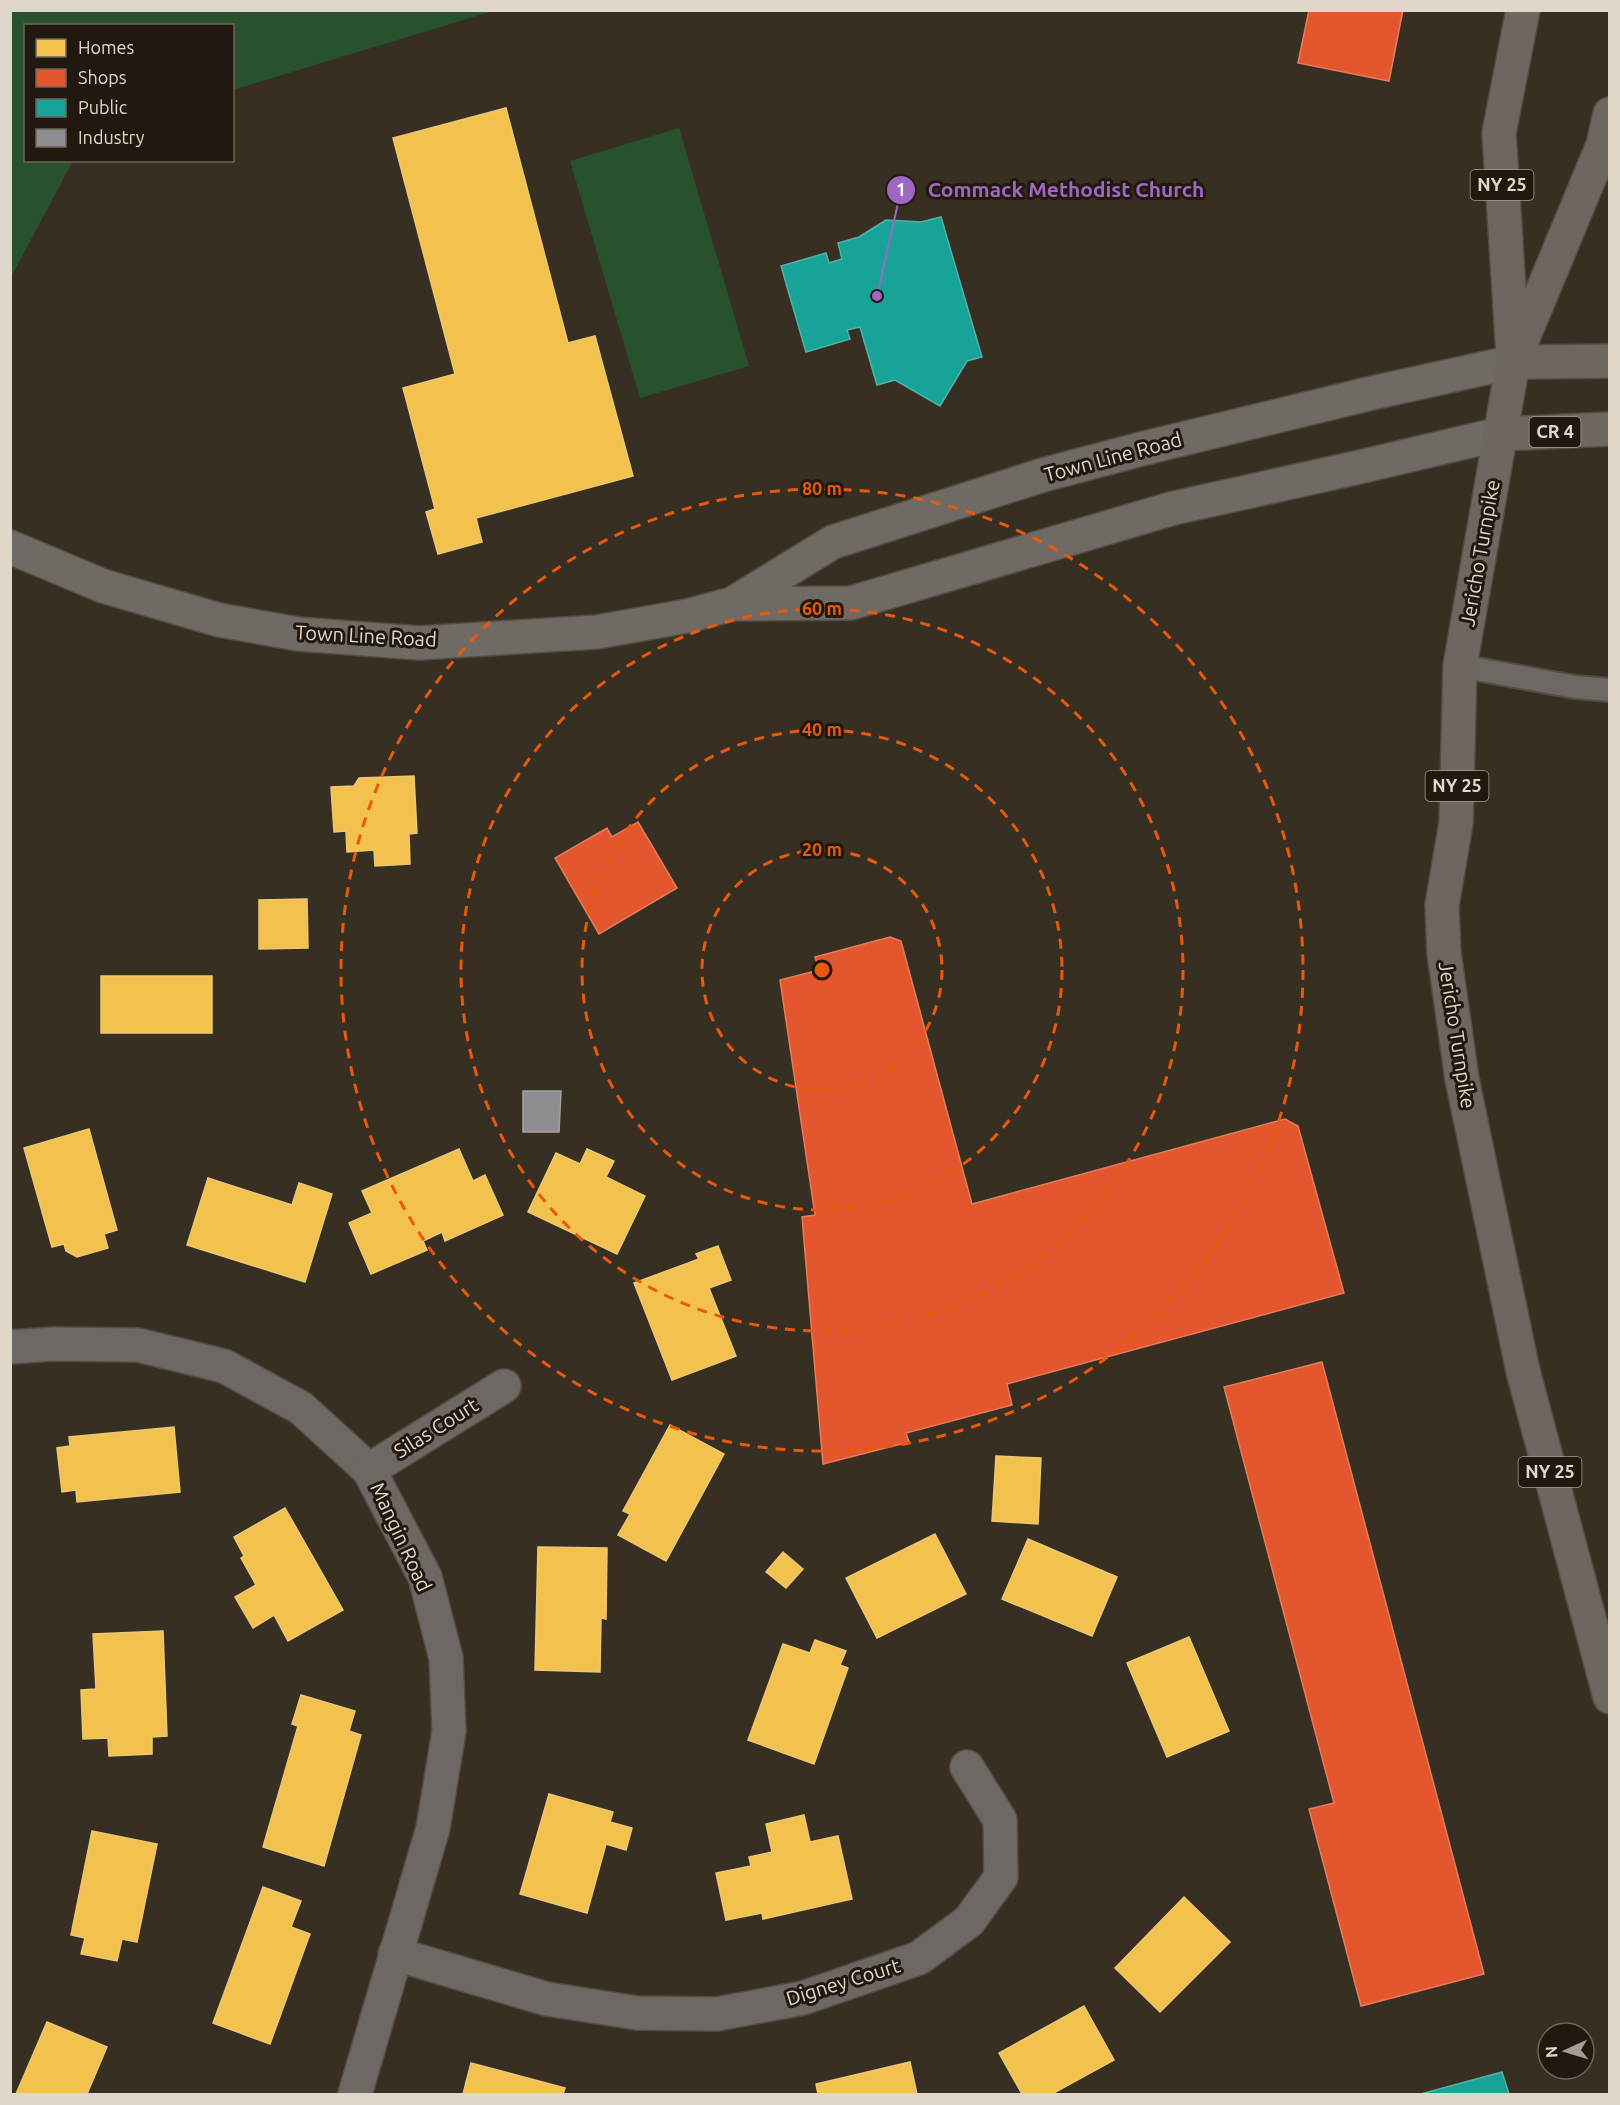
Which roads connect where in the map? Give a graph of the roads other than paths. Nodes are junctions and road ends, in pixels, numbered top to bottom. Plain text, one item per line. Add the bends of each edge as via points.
1 (1523, 10) edge
2 (1610, 114) edge
3 (1610, 361) edge
4 (1513, 362) junction
5 (1610, 429) edge
6 (1500, 434) junction
7 (10, 548) edge
8 (732, 603) junction
9 (1460, 666) junction
10 (1610, 690) edge
11 (10, 1347) edge
12 (504, 1386) dead end
13 (369, 1470) junction
14 (1610, 1697) edge
15 (967, 1767) dead end
16 (395, 1954) junction
17 (355, 2094) edge

1 - 4 main road, Jericho Turnpike / NY 25 via 1499,133
2 - 4 main road, Jericho Turnpike / NY 25 via 1603,145
3 - 4 main road, CR 4
4 - 6 main road, Jericho Turnpike / NY 25
4 - 8 main road, Town Line Road / CR 4 via 1043,475 833,542
5 - 6 main road, CR 4
6 - 8 main road, Town Line Road / CR 4 via 1174,508 851,603
6 - 9 main road, Jericho Turnpike / NY 25
7 - 8 main road, Town Line Road / CR 4 via 103,585 219,620 298,634 419,643 597,632 687,616
9 - 10 lane
9 - 14 main road, Jericho Turnpike / NY 25 via 1456,823 1442,904 1444,953 1462,1079 1523,1371
11 - 13 street, Mangin Road via 138,1345 224,1366 301,1408
12 - 13 street, Silas Court
13 - 16 street, Mangin Road via 425,1577 446,1658 449,1731 433,1828
15 - 16 street, Digney Court via 1000,1820 1001,1877 969,1921 919,1958 803,1998 717,2014 637,2013 547,1999
16 - 17 street, Mangin Road

